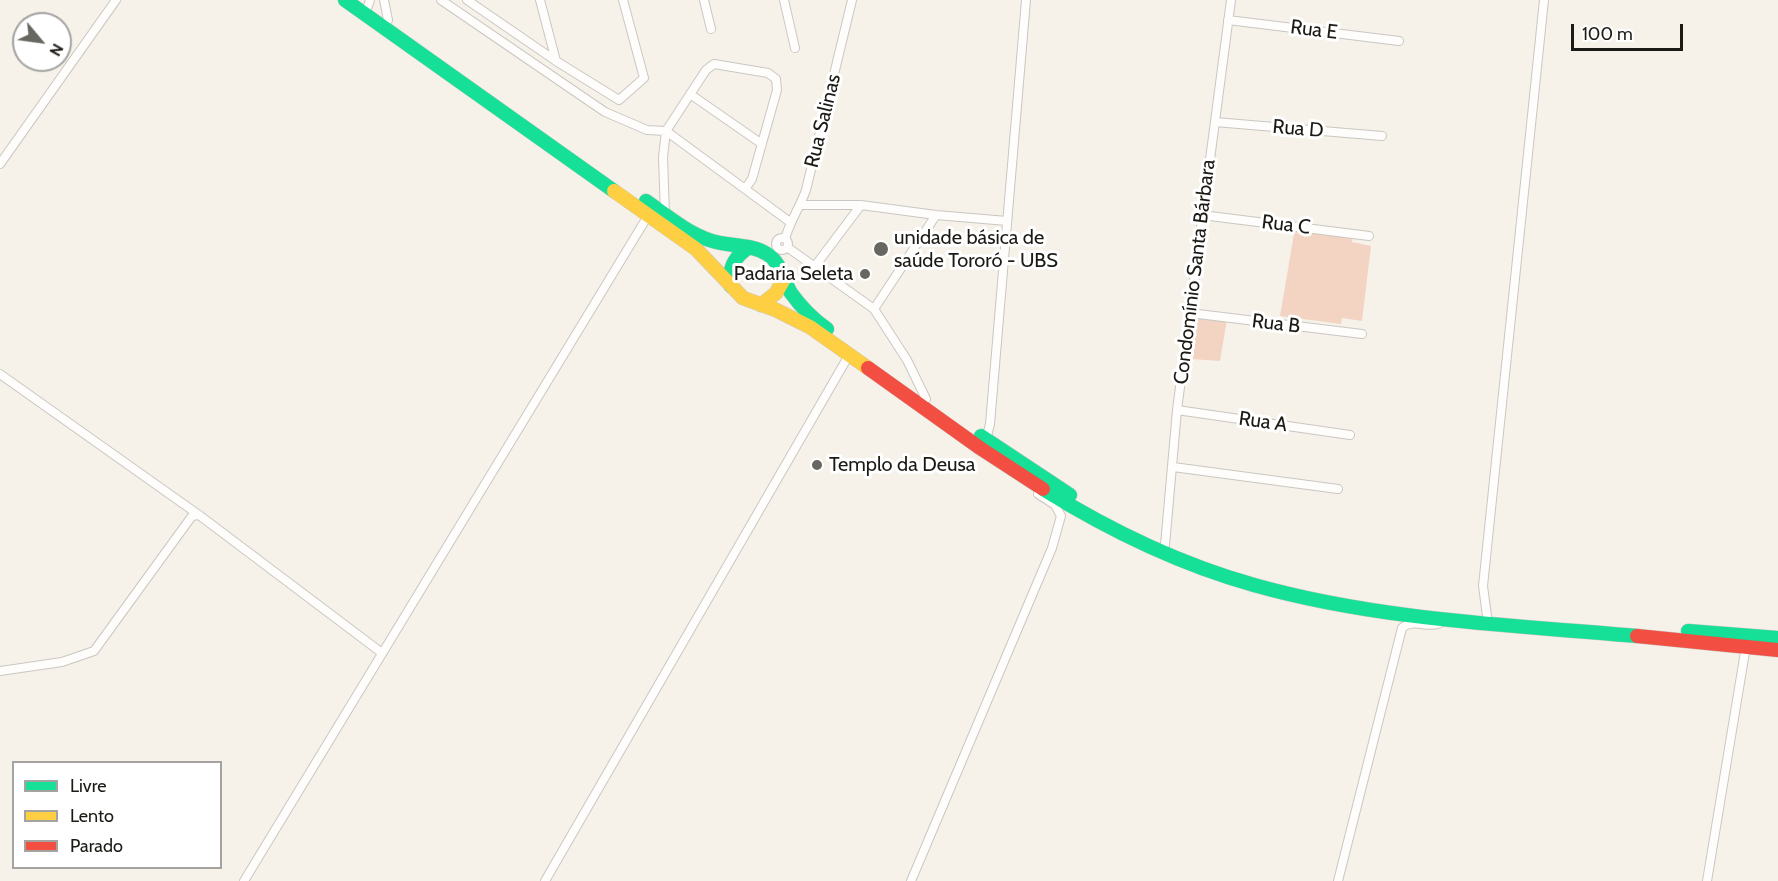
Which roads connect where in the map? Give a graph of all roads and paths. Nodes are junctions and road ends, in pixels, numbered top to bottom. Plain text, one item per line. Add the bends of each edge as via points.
1 (116, 0) edge
2 (345, 0) edge
3 (384, 0) edge
4 (441, 0) edge
5 (467, 0) edge
6 (540, 0) edge
7 (623, 0) edge
8 (704, 0) edge
9 (784, 0) edge
10 (852, 0) edge
11 (1026, 0) edge
12 (1230, 0) edge
13 (1544, 0) edge
14 (366, 2) edge
15 (388, 20) junction
16 (1228, 20) junction
17 (711, 28) dead end
18 (1399, 41) dead end
19 (795, 48) dead end
20 (556, 61) junction
21 (690, 94) junction
22 (1215, 122) junction
23 (666, 131) junction
24 (1382, 136) dead end
25 (762, 144) junction
26 (0, 164) edge
27 (745, 189) junction
28 (801, 205) junction
29 (861, 205) junction
30 (649, 214) junction
31 (665, 214) junction
32 (936, 215) junction
33 (1202, 215) junction
34 (1007, 221) junction
35 (790, 222) junction
36 (1369, 236) dead end
37 (783, 244) junction
38 (748, 248) junction
39 (815, 266) junction
40 (782, 274) junction
41 (731, 286) junction
42 (761, 305) junction
43 (874, 309) junction
44 (1190, 314) junction
45 (1362, 334) dead end
46 (849, 355) junction
47 (0, 374) edge
48 (926, 399) junction
49 (1177, 410) junction
50 (1350, 435) dead end
51 (986, 440) junction
52 (1173, 467) junction
53 (1028, 480) junction
54 (1338, 489) dead end
55 (199, 515) junction
56 (1165, 545) junction
57 (1487, 616) junction
58 (1443, 621) junction
59 (1778, 638) edge
60 (1746, 646) junction
61 (1778, 650) edge
62 (382, 653) junction
63 (0, 671) edge
64 (244, 881) edge
65 (545, 881) edge
66 (911, 881) edge
67 (1338, 881) edge
68 (1707, 881) edge

1 - 26 street
2 - 30 main road
3 - 15 street
4 - 23 street via 605,112 647,130
5 - 20 street
6 - 20 street
7 - 20 street via 644,78 619,100
8 - 17 street
9 - 19 street
10 - 28 street, Rua Salinas
11 - 34 street
12 - 16 street, Condomínio Santa Bárbara
13 - 57 street via 1483,586
14 - 15 main road
15 - 31 main road
16 - 18 street, Rua E
16 - 22 street, Condomínio Santa Bárbara
21 - 23 street
21 - 25 street
21 - 25 street via 714,64 768,73 776,79 777,90
22 - 24 street, Rua D
22 - 33 street, Condomínio Santa Bárbara
23 - 27 street
23 - 31 street
25 - 27 street via 752,179
27 - 35 street
28 - 29 street
28 - 35 street, Rua Salinas
29 - 32 street
29 - 39 street
30 - 41 main road via 696,249
30 - 62 street
31 - 38 main road via 701,237
32 - 34 street
32 - 43 street
33 - 36 street, Rua C
33 - 44 street, Condomínio Santa Bárbara
34 - 51 street
35 - 37 street, Rua Salinas
37 - 38 street
37 - 39 street
37 - 40 street, Rua Salinas
38 - 40 main road via 769,255
38 - 41 main road via 732,264
39 - 43 street
40 - 42 main road via 776,293
40 - 48 main road via 815,320
41 - 42 main road via 743,298
42 - 46 main road via 810,327
43 - 48 street via 907,360
44 - 45 street, Rua B
44 - 49 street, Condomínio Santa Bárbara
46 - 53 main road
46 - 65 street
47 - 55 street
48 - 51 main road
49 - 50 street, Rua A
49 - 52 street, Condomínio Santa Bárbara
51 - 56 main road via 1074,498
52 - 54 street
52 - 56 street, Condomínio Santa Bárbara
53 - 58 main road via 1113,530 1214,572 1323,603
53 - 66 street via 1028,486 1055,505 1060,523
55 - 62 street
55 - 63 street via 192,516 94,651 62,662
56 - 57 main road via 1269,581 1324,594 1408,609
57 - 59 main road
58 - 60 main road
58 - 67 street via 1433,625 1412,623 1402,628
60 - 61 main road
60 - 68 street
62 - 64 street

